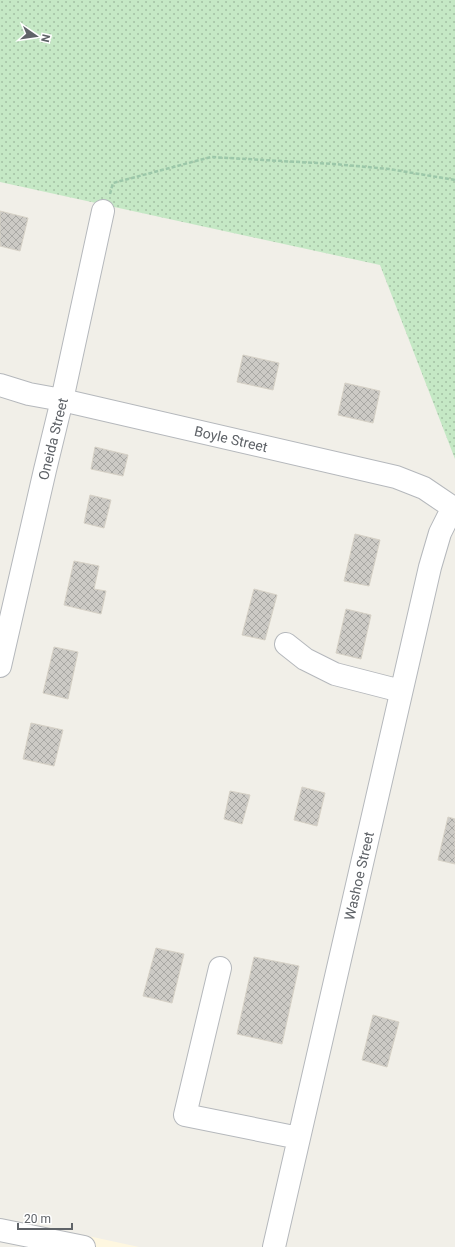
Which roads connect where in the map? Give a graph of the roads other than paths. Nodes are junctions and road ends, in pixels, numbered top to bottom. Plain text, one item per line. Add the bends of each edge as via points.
1 (103, 211) road end
2 (0, 385) edge
3 (62, 400) junction
4 (454, 508) edge
5 (7, 601) edge
6 (286, 644) dead end
7 (0, 666) edge
8 (402, 691) junction
9 (220, 968) dead end
10 (299, 1138) junction
11 (0, 1230) edge
12 (84, 1247) edge
13 (274, 1247) edge

1 - 3 street, Oneida Street
2 - 3 street, Boyle Street
3 - 4 street, Boyle Street via 396,477 424,488
3 - 5 street, Oneida Street
4 - 8 street, Washoe Street via 440,533 430,567
5 - 7 street, Oneida Street
6 - 8 street via 305,659 335,674
8 - 10 street, Washoe Street
9 - 10 street via 185,1115
10 - 13 street, Washoe Street
11 - 12 street

